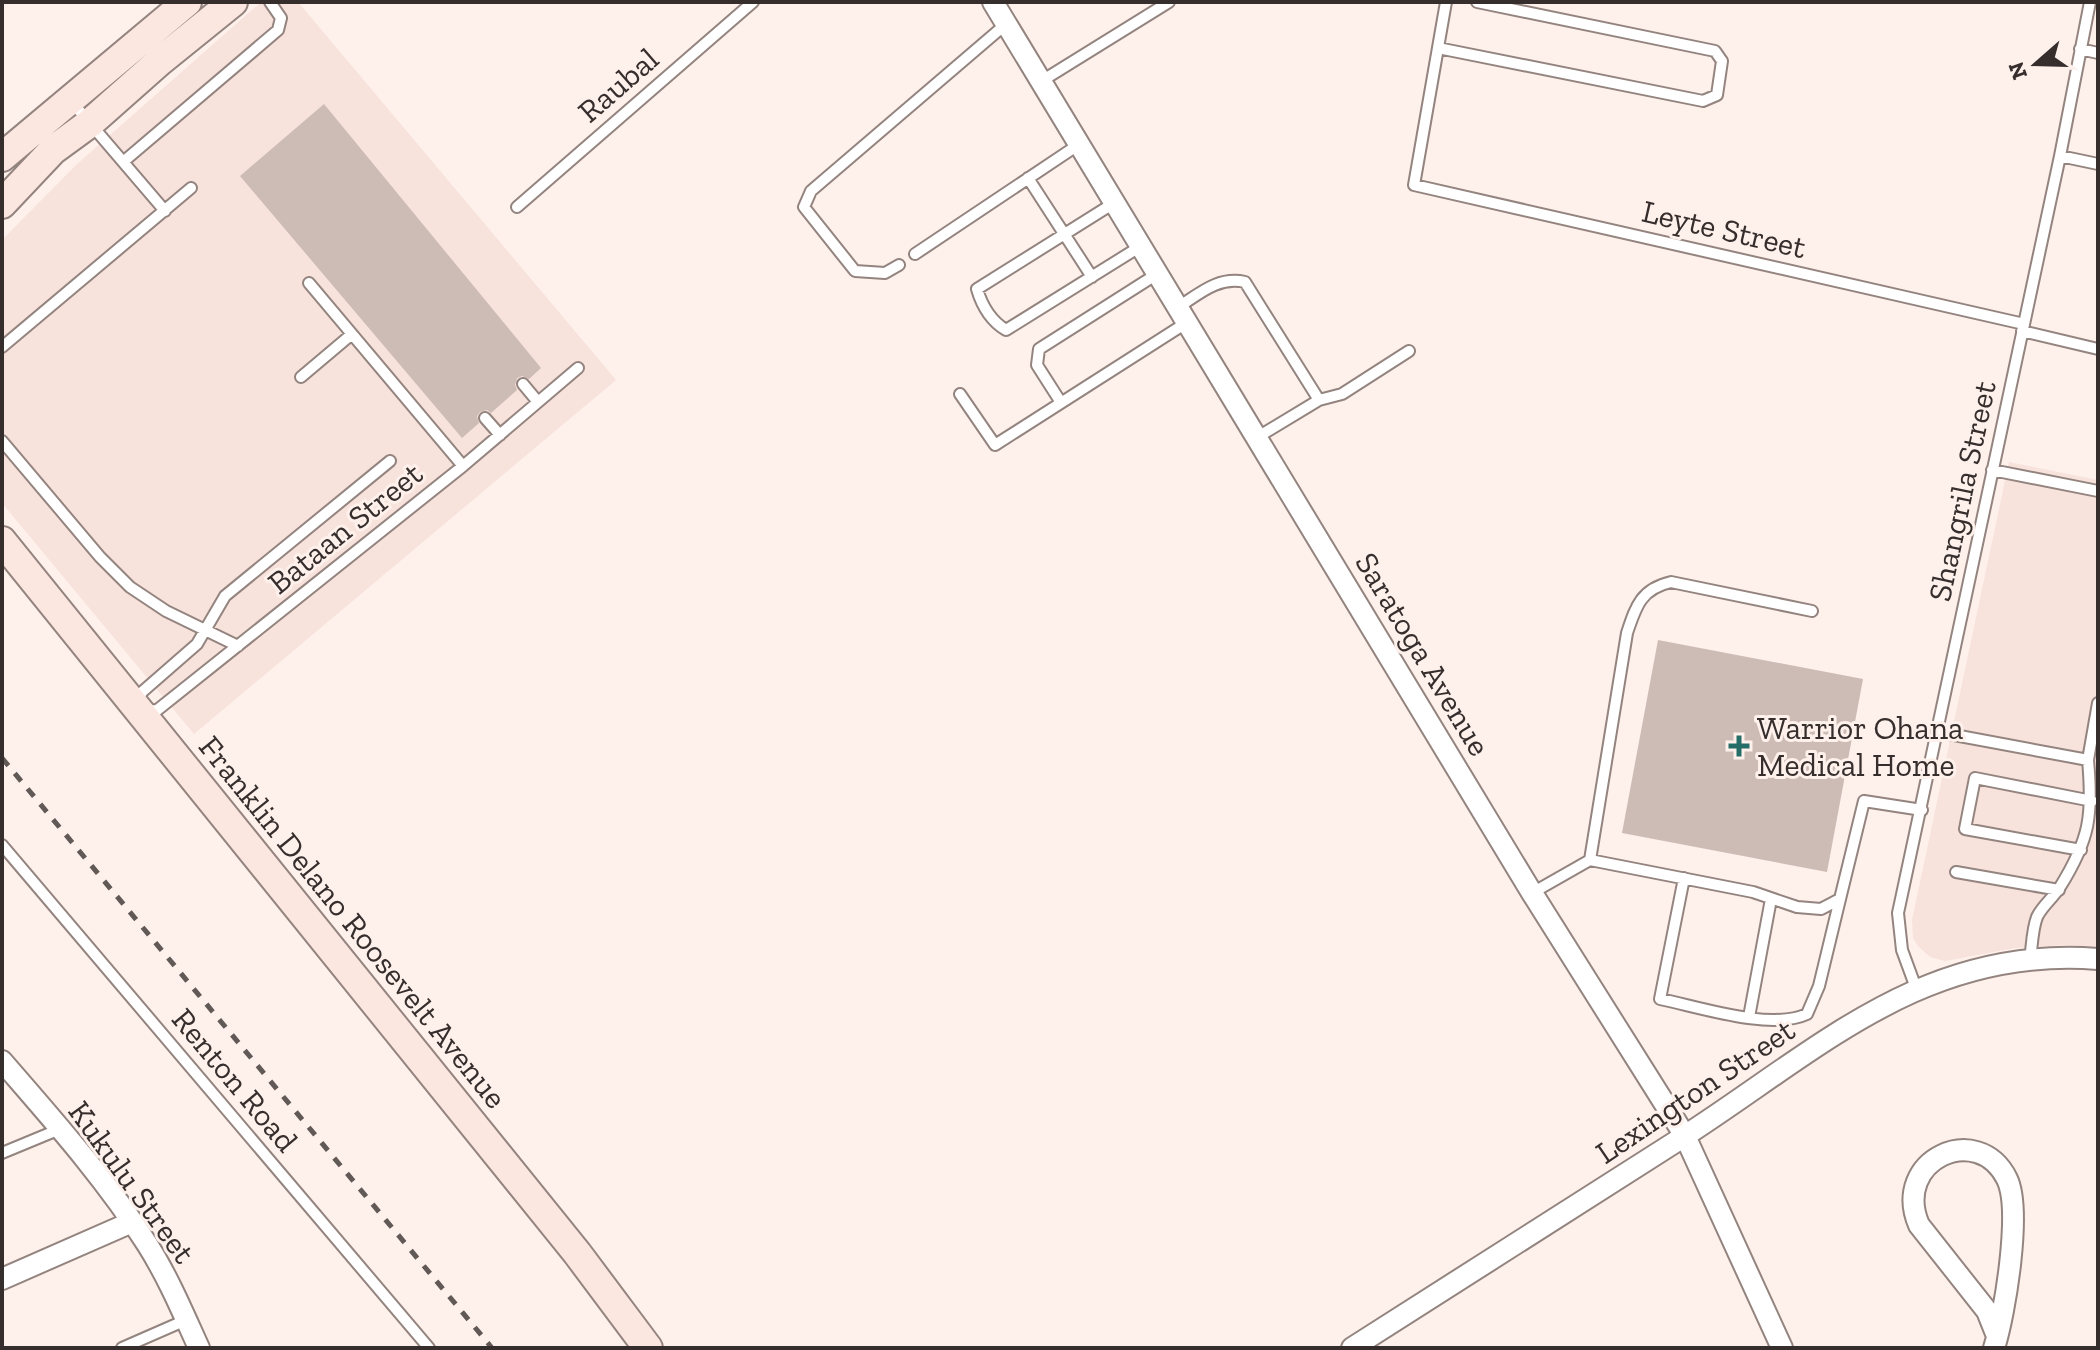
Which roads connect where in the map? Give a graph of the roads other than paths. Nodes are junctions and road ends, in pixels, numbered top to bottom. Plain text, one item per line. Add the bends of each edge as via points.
1 (187, 2) edge
2 (233, 2) edge
3 (270, 2) edge
4 (753, 2) edge
5 (993, 2) edge
6 (1169, 2) edge
7 (1446, 2) edge
8 (1477, 2) edge
9 (2090, 2) edge
10 (1006, 24) junction
11 (1438, 48) junction
12 (2080, 49) junction
13 (2098, 53) edge
14 (1040, 82) junction
15 (69, 100) junction
16 (90, 123) junction
17 (1078, 145) junction
18 (2060, 156) junction
19 (2, 157) edge
20 (123, 162) junction
21 (2098, 164) edge
22 (1028, 178) junction
23 (191, 188) dead end
24 (1114, 203) junction
25 (2, 204) edge
26 (517, 207) dead end
27 (165, 211) junction
28 (1063, 234) junction
29 (1141, 246) junction
30 (915, 254) dead end
31 (899, 265) dead end
32 (1157, 274) junction
33 (1092, 277) junction
34 (309, 283) dead end
35 (1182, 316) junction
36 (2023, 328) junction
37 (352, 334) junction
38 (2, 347) edge
39 (2098, 349) edge
40 (1409, 351) dead end
41 (578, 368) dead end
42 (301, 377) dead end
43 (523, 384) dead end
44 (960, 394) dead end
45 (1319, 400) junction
46 (1060, 401) junction
47 (538, 402) junction
48 (485, 418) dead end
49 (500, 435) junction
50 (1256, 438) junction
51 (2, 441) edge
52 (390, 461) dead end
53 (463, 466) junction
54 (1992, 470) junction
55 (2098, 491) edge
56 (2, 541) edge
57 (1812, 611) dead end
58 (206, 630) junction
59 (238, 646) junction
60 (2098, 703) edge
61 (136, 707) junction
62 (2095, 728) edge
63 (1938, 732) junction
64 (2088, 760) junction
65 (2092, 801) junction
66 (1922, 810) junction
67 (2, 845) edge
68 (2081, 850) junction
69 (1590, 860) junction
70 (1956, 872) dead end
71 (1684, 878) junction
72 (2059, 890) junction
73 (1532, 893) junction
74 (1771, 899) junction
75 (1840, 899) junction
76 (2098, 959) edge
77 (2030, 960) junction
78 (1916, 988) junction
79 (1749, 1017) junction
80 (2, 1061) edge
81 (60, 1129) junction
82 (1685, 1136) junction
83 (2, 1153) edge
84 (132, 1222) junction
85 (2, 1279) edge
86 (186, 1320) junction
87 (1996, 1342) edge
88 (122, 1348) edge
89 (199, 1348) edge
90 (429, 1348) edge
91 (648, 1348) edge
92 (1352, 1348) edge
93 (1782, 1348) edge

1 - 15 main road
2 - 16 main road
3 - 20 lane via 281,18 278,30
4 - 26 lane, Raubal
5 - 10 street, Saratoga Avenue
6 - 14 lane
7 - 11 lane
8 - 11 lane via 1715,51 1722,61 1717,95 1703,101
9 - 12 lane, Shangrila Street
10 - 14 street, Saratoga Avenue
10 - 31 lane via 811,191 804,207 855,271 885,273
11 - 36 lane, Leyte Street via 1414,185
12 - 13 lane
12 - 18 lane, Shangrila Street
14 - 17 street, Saratoga Avenue
15 - 16 lane
15 - 19 main road
16 - 20 lane
16 - 25 main road via 53,150
17 - 22 lane
17 - 24 street, Saratoga Avenue
18 - 21 lane
18 - 36 lane, Shangrila Street
20 - 27 lane
22 - 28 lane
22 - 30 lane
23 - 27 lane
24 - 28 lane
24 - 29 street, Saratoga Avenue
27 - 38 lane
28 - 33 lane
28 - 33 lane via 977,289 981,303 1006,330
29 - 32 street, Saratoga Avenue
29 - 33 lane
32 - 35 street, Saratoga Avenue
32 - 46 lane via 1039,349 1037,365
34 - 37 lane
35 - 45 lane via 1215,283 1245,282
35 - 46 lane
35 - 50 street, Saratoga Avenue
36 - 39 lane, Leyte Street
36 - 54 lane, Shangrila Street
37 - 42 lane
37 - 53 lane
40 - 45 lane via 1342,394
41 - 47 lane, Bataan Street
43 - 47 lane
44 - 46 lane via 995,445
45 - 50 lane
47 - 49 lane, Bataan Street
48 - 49 lane
49 - 53 lane, Bataan Street
50 - 73 street, Saratoga Avenue
51 - 58 lane via 130,587
52 - 58 lane via 225,596
53 - 59 lane, Bataan Street
54 - 55 lane
54 - 63 lane, Shangrila Street
56 - 61 main road, Franklin Delano Roosevelt Avenue
57 - 69 lane via 1671,582 1654,586 1637,604 1627,633
58 - 59 lane
58 - 61 lane via 185,656 142,692
59 - 61 lane, Bataan Street via 156,711
60 - 62 lane
61 - 91 main road, Franklin Delano Roosevelt Avenue
62 - 64 lane
63 - 64 lane
63 - 66 lane, Shangrila Street
64 - 65 lane
65 - 68 lane
65 - 68 lane via 1975,778 1965,829
66 - 75 lane via 1864,801
66 - 78 lane, Shangrila Street via 1898,913 1902,950
67 - 90 lane, Renton Road
68 - 72 lane
69 - 71 lane
69 - 73 lane
70 - 72 lane
71 - 74 lane
71 - 79 lane via 1660,999
72 - 77 lane via 2038,915
73 - 82 street, Saratoga Avenue
74 - 75 lane via 1821,909
74 - 79 lane
75 - 79 lane via 1807,1014 1792,1021
76 - 77 street, Lexington Street
77 - 78 street, Lexington Street
78 - 82 street, Lexington Street via 1855,1020
80 - 81 street, Kukulu Street
81 - 83 lane
81 - 84 street, Kukulu Street
82 - 92 street, Lexington Street
82 - 93 street, Saratoga Avenue
84 - 85 street
84 - 86 street, Kukulu Street
86 - 88 lane
86 - 89 street, Kukulu Street
87 - 87 street via 2010,1269 2010,1187 2001,1169 1986,1157 1948,1152 1918,1177 1915,1215 1987,1311

